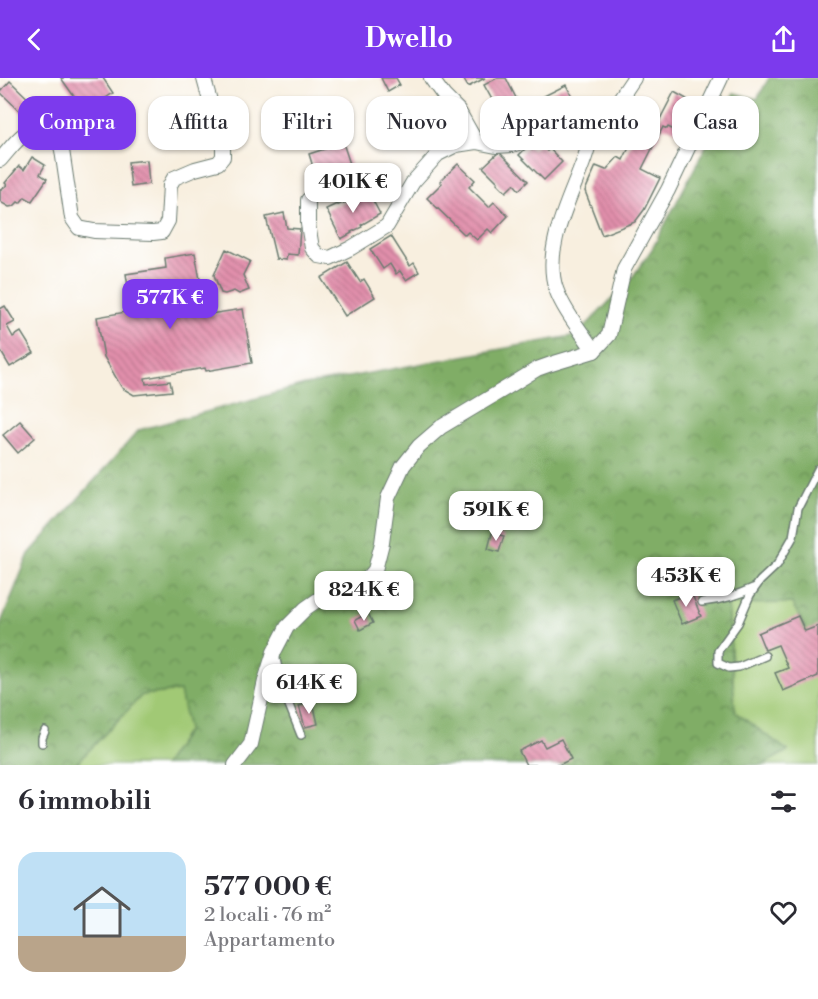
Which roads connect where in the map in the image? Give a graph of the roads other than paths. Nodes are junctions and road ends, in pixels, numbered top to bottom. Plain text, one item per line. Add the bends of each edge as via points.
1 (431, 78) edge
2 (634, 78) edge
3 (721, 78) edge
4 (204, 79) edge
5 (622, 96) edge
6 (476, 142) junction
7 (480, 143) edge
8 (587, 150) edge
9 (0, 160) edge
10 (308, 200) dead end
11 (594, 351) junction
12 (818, 469) edge
13 (755, 587) junction
14 (702, 602) dead end
15 (274, 652) junction
16 (765, 656) dead end
17 (45, 731) dead end
18 (301, 735) dead end
19 (42, 743) dead end
20 (235, 765) edge

1 - 6 street via 458,110
2 - 5 street
3 - 11 street via 668,190 624,269 609,335
4 - 9 street via 223,157 218,163 174,178 168,220 162,232 78,228 72,218 58,136 49,130 35,128 22,135
6 - 7 street
6 - 10 street via 456,145 438,154 413,182 387,226 330,258 319,256 312,248
8 - 11 street via 555,240 552,265 564,305
11 - 15 street via 537,369 441,427 419,446 403,466 388,498 375,570 364,583 322,597 306,608 287,627
12 - 13 lane via 798,508 793,537 777,565
13 - 14 lane via 742,594
13 - 16 lane via 738,624 718,651 718,663 739,667
15 - 18 lane via 283,690
15 - 20 street via 251,744
17 - 19 lane

